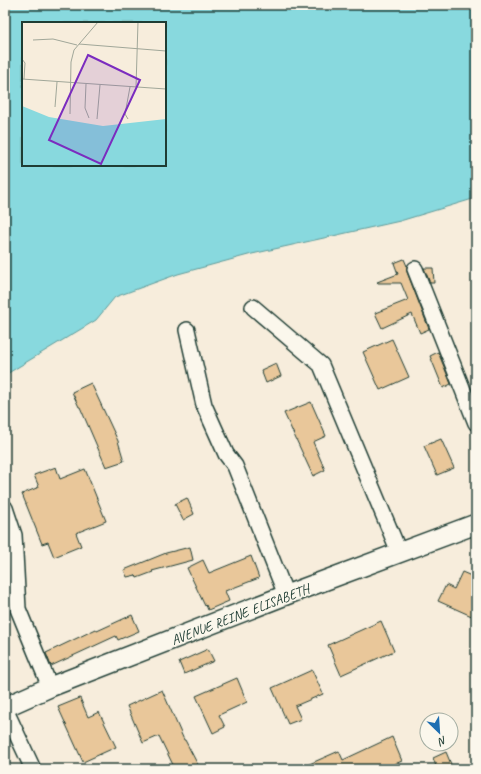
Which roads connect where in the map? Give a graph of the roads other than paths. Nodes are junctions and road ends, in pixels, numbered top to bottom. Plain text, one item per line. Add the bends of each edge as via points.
1 (415, 270) dead end
2 (253, 307) dead end
3 (187, 330) dead end
4 (476, 423) edge
5 (5, 508) edge
6 (476, 524) edge
7 (398, 552) junction
8 (286, 595) junction
9 (50, 687) junction
10 (5, 708) edge
11 (33, 769) edge

1 - 4 street
2 - 7 street via 321,365
3 - 8 street via 204,405 226,454 235,466
5 - 9 street via 14,535 18,609
6 - 7 street, AVENUE REINE ELISABETH
7 - 8 street, AVENUE REINE ELISABETH
8 - 9 street, AVENUE REINE ELISABETH
9 - 10 street, AVENUE REINE ELISABETH
10 - 11 street

